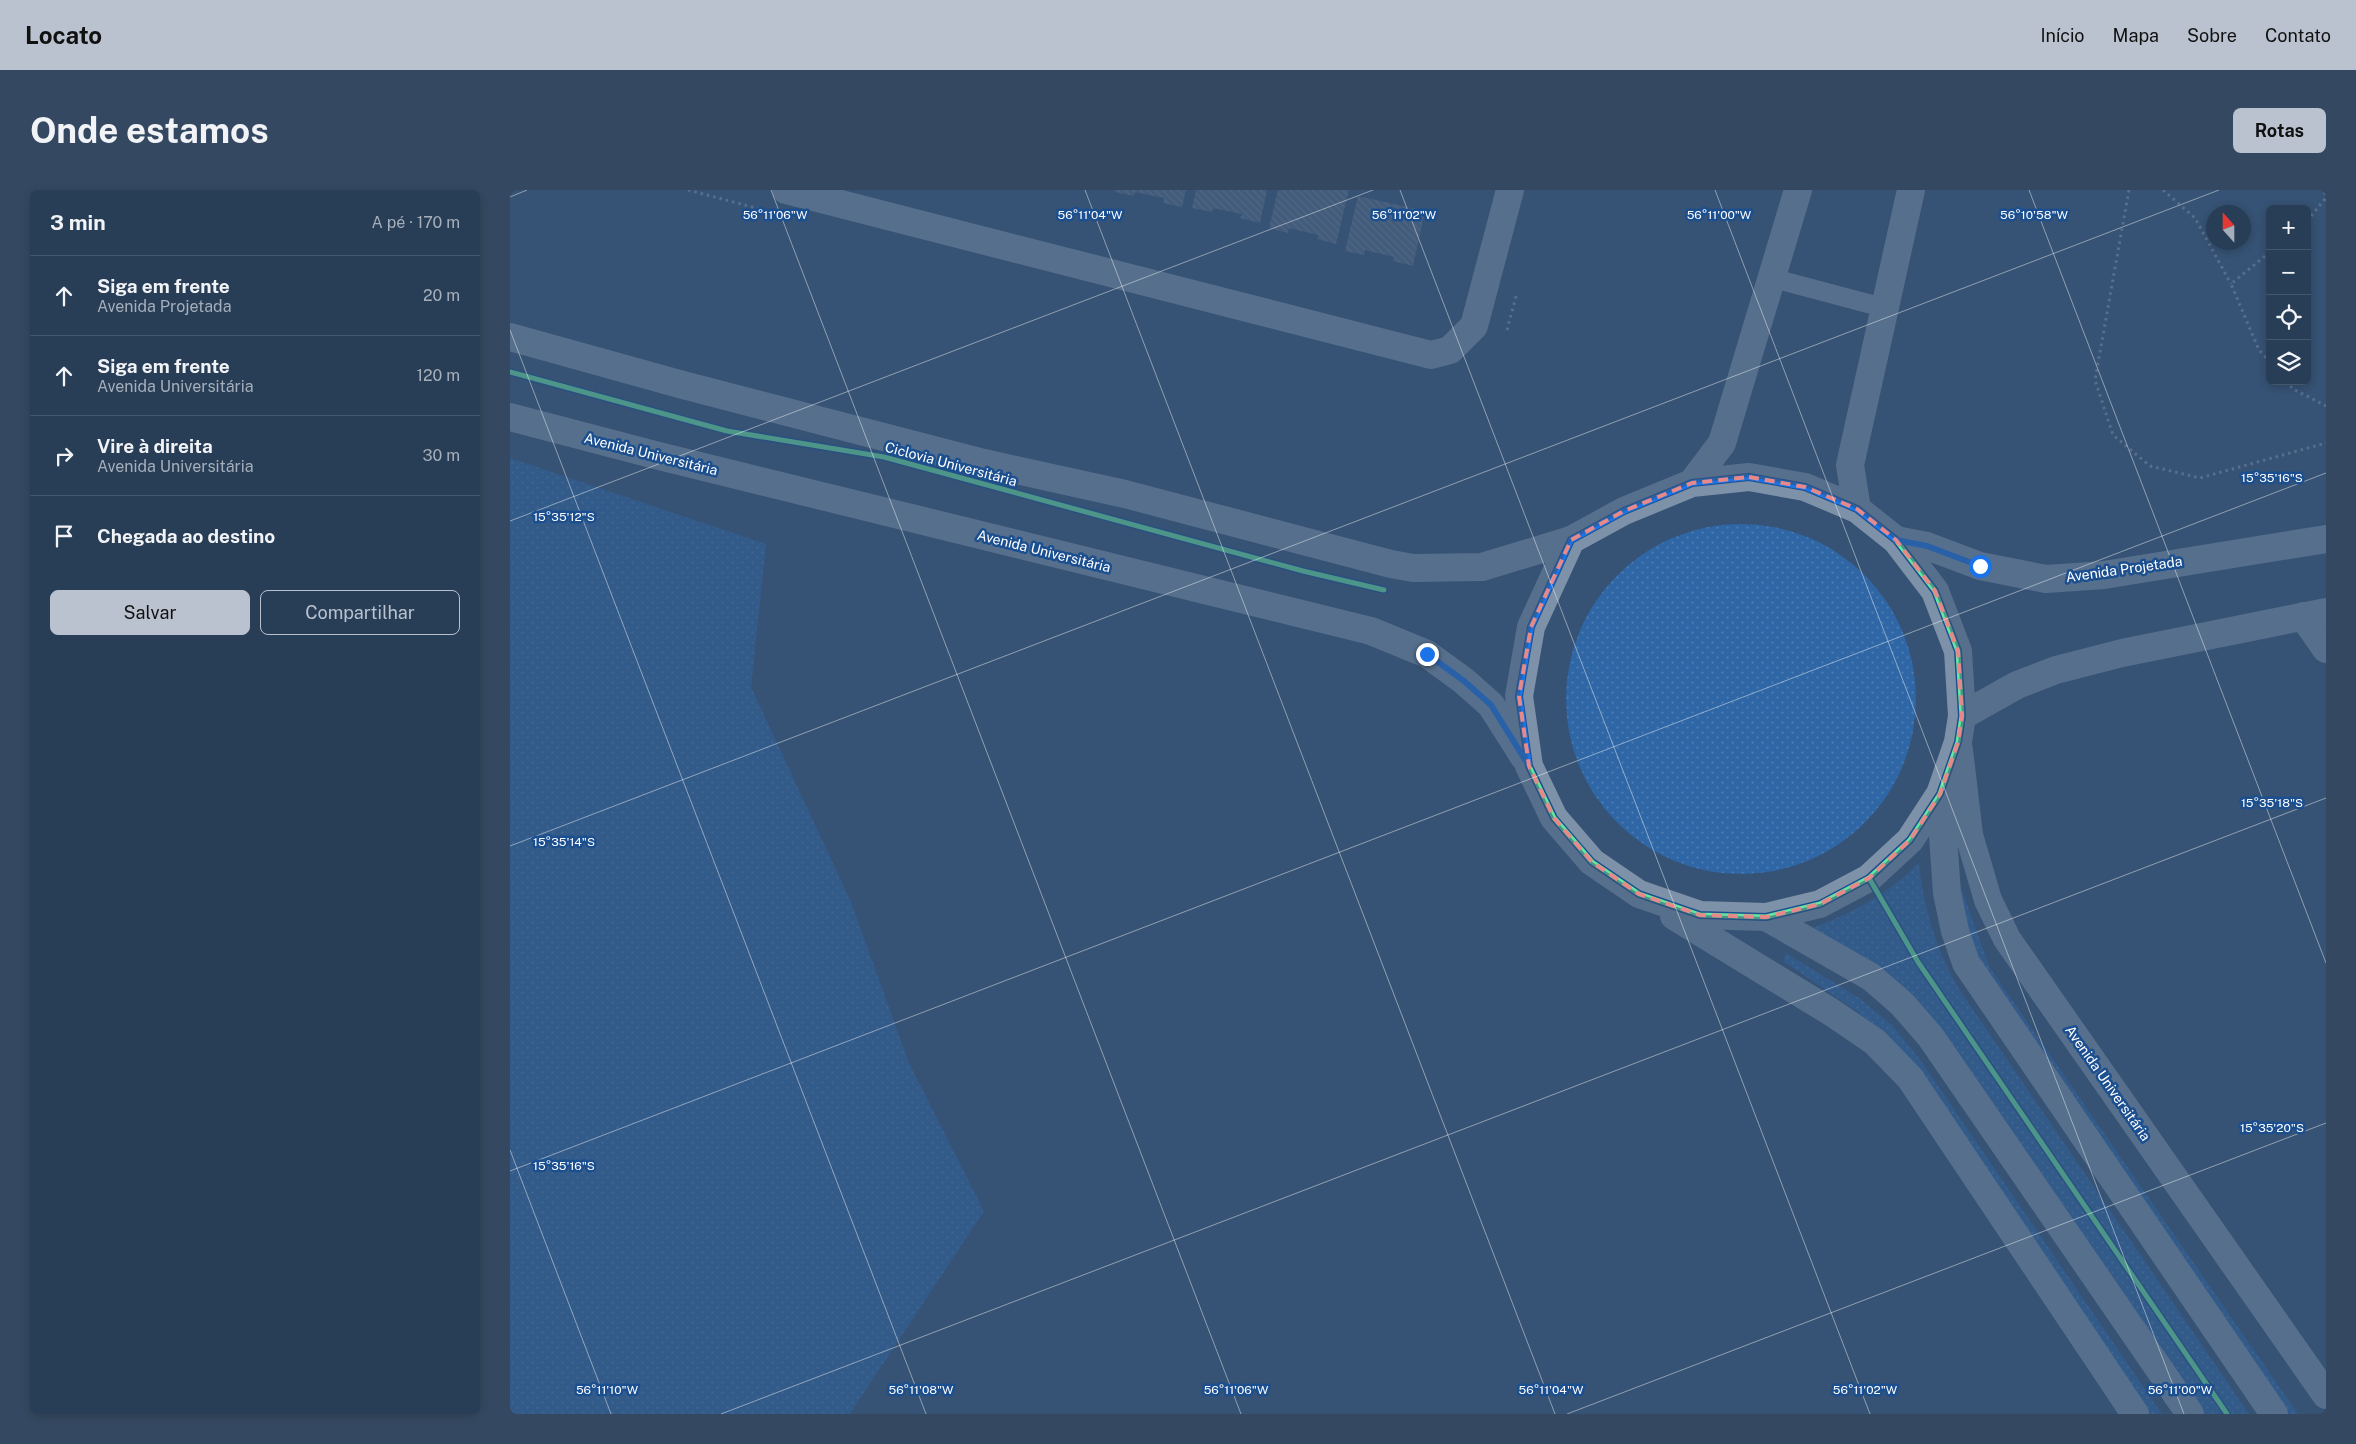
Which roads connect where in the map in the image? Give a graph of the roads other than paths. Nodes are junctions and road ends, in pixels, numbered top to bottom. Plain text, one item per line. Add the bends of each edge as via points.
1 (786, 190) edge
2 (1510, 190) edge
3 (1798, 190) edge
4 (1911, 190) edge
5 (1772, 278) junction
6 (1885, 308) junction
7 (510, 337) edge
8 (510, 417) edge
9 (1692, 483) junction
10 (1857, 509) junction
11 (2326, 539) edge
12 (1571, 540) junction
13 (1896, 540) junction
14 (2314, 614) edge
15 (2326, 649) edge
16 (1962, 716) junction
17 (1958, 742) junction
18 (1529, 766) junction
19 (1940, 794) junction
20 (1638, 894) junction
21 (1766, 917) junction
22 (2326, 1395) edge
23 (2135, 1414) edge
24 (2190, 1414) edge
25 (2274, 1414) edge

1 - 2 street via 1431,355 1450,350 1474,326
3 - 5 street
4 - 6 street
5 - 6 lane
5 - 9 street via 1722,443
6 - 10 street via 1850,465
7 - 12 street, Avenida Universitária via 683,386 984,464 1125,494 1391,564 1413,568 1482,567
8 - 18 street, Avenida Universitária via 1372,631 1427,654 1464,681 1491,705
9 - 10 street, Avenida Universitária via 1749,477 1805,487
9 - 12 street, Avenida Universitária via 1624,511
10 - 13 street, Avenida Universitária
11 - 13 street, Avenida Projetada via 2104,575 2046,580 1980,566 1927,546
12 - 18 street, Avenida Universitária via 1531,627 1519,696
13 - 16 street, Avenida Universitária via 1935,591 1958,651
14 - 15 street
14 - 16 street via 2122,653 2056,670 2017,685
16 - 17 street, Avenida Universitária
17 - 19 street, Avenida Universitária
17 - 22 street, Avenida Universitária via 1968,835 1988,900 2007,939
18 - 20 street, Avenida Universitária via 1554,818 1592,862
19 - 21 street, Avenida Universitária via 1910,840 1869,878 1820,904
19 - 25 street, Avenida Universitária via 1947,893 1966,963
20 - 21 street, Avenida Universitária via 1700,915
20 - 23 street, Avenida Universitária via 1831,1012 1875,1042 1910,1078
21 - 24 street, Avenida Universitária via 1871,976 1930,1036

